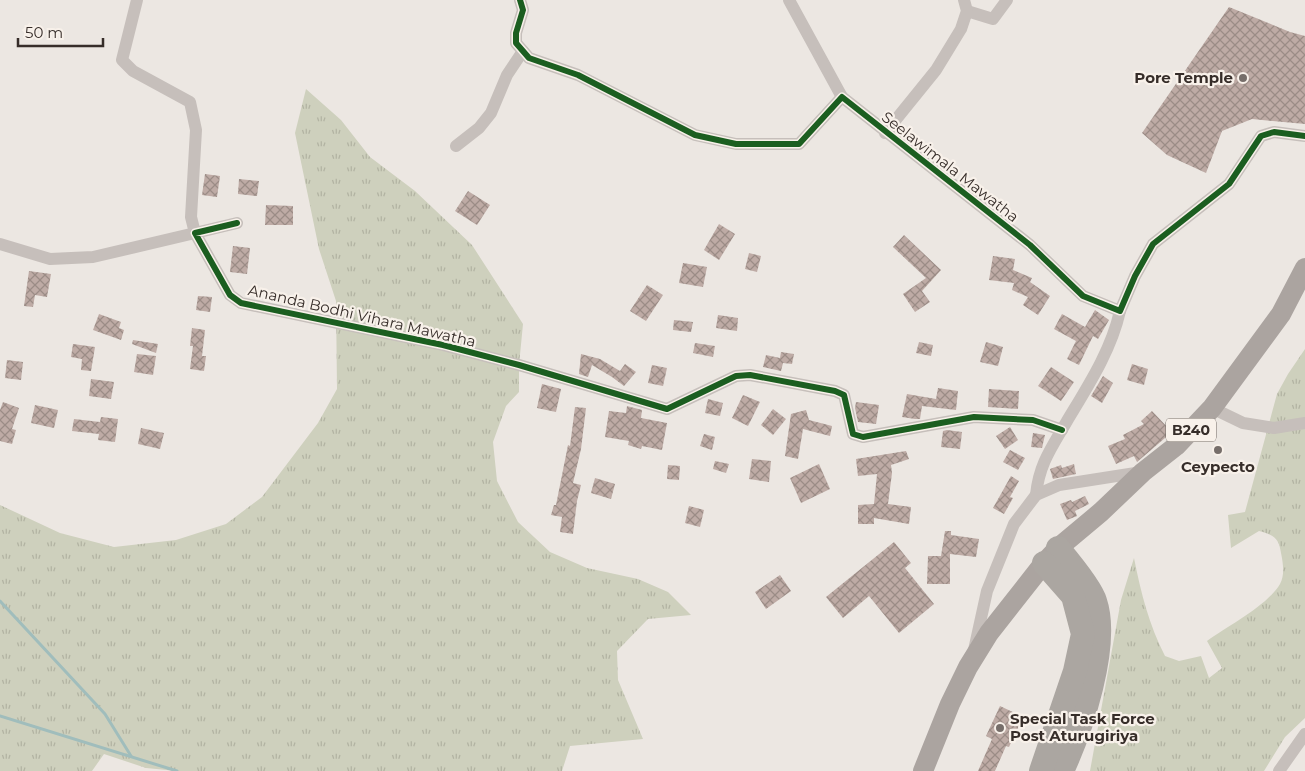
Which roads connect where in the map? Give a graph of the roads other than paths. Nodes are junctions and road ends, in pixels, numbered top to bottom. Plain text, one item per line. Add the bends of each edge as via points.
1 (137, 0) edge
2 (520, 0) edge
3 (789, 0) edge
4 (1007, 0) edge
5 (965, 5) edge
6 (519, 47) junction
7 (842, 97) junction
8 (885, 133) junction
9 (1305, 136) edge
10 (456, 146) dead end
11 (237, 223) dead end
12 (195, 233) junction
13 (0, 244) edge
14 (1305, 268) edge
15 (1120, 311) junction
16 (1212, 408) junction
17 (1305, 423) edge
18 (1062, 430) junction
19 (1143, 472) junction
20 (1036, 495) junction
21 (1051, 555) junction
22 (972, 660) junction
23 (1305, 734) edge
24 (926, 764) edge
25 (1041, 771) edge
26 (1062, 771) edge
27 (1279, 771) edge

1 - 12 street via 122,60 133,71 190,102 196,130 191,217
2 - 6 street via 523,10 516,33
3 - 7 street
4 - 5 street via 993,19
5 - 8 street via 961,29 936,70
6 - 7 street via 530,58 578,75 695,135 736,144 799,144
6 - 10 street via 491,113 479,128
7 - 8 street, Seelawimala Mawatha
8 - 15 street, Seelawimala Mawatha via 1030,246 1083,296
9 - 15 street via 1274,132 1260,136 1229,184 1153,244
11 - 12 street
12 - 13 street via 94,257 50,259
12 - 18 street, Ananda Bodhi Vihara Mawatha via 230,295 241,303 443,345 666,409 736,376 750,374 844,395 853,434 864,437 974,417 1033,420
14 - 16 main road, B240 via 1282,314
15 - 18 street via 1101,362
16 - 17 street via 1243,423 1274,428
16 - 19 main road, B240 via 1176,446
18 - 20 street via 1049,450 1037,481
19 - 20 street via 1059,485
19 - 21 main road, B240
20 - 22 street via 1014,524 987,591
21 - 22 main road, B240 via 989,633
21 - 25 highway via 1073,596 1083,634 1075,671
21 - 26 highway via 1076,570 1095,600 1101,637 1090,692
22 - 24 main road, B240
23 - 27 street

